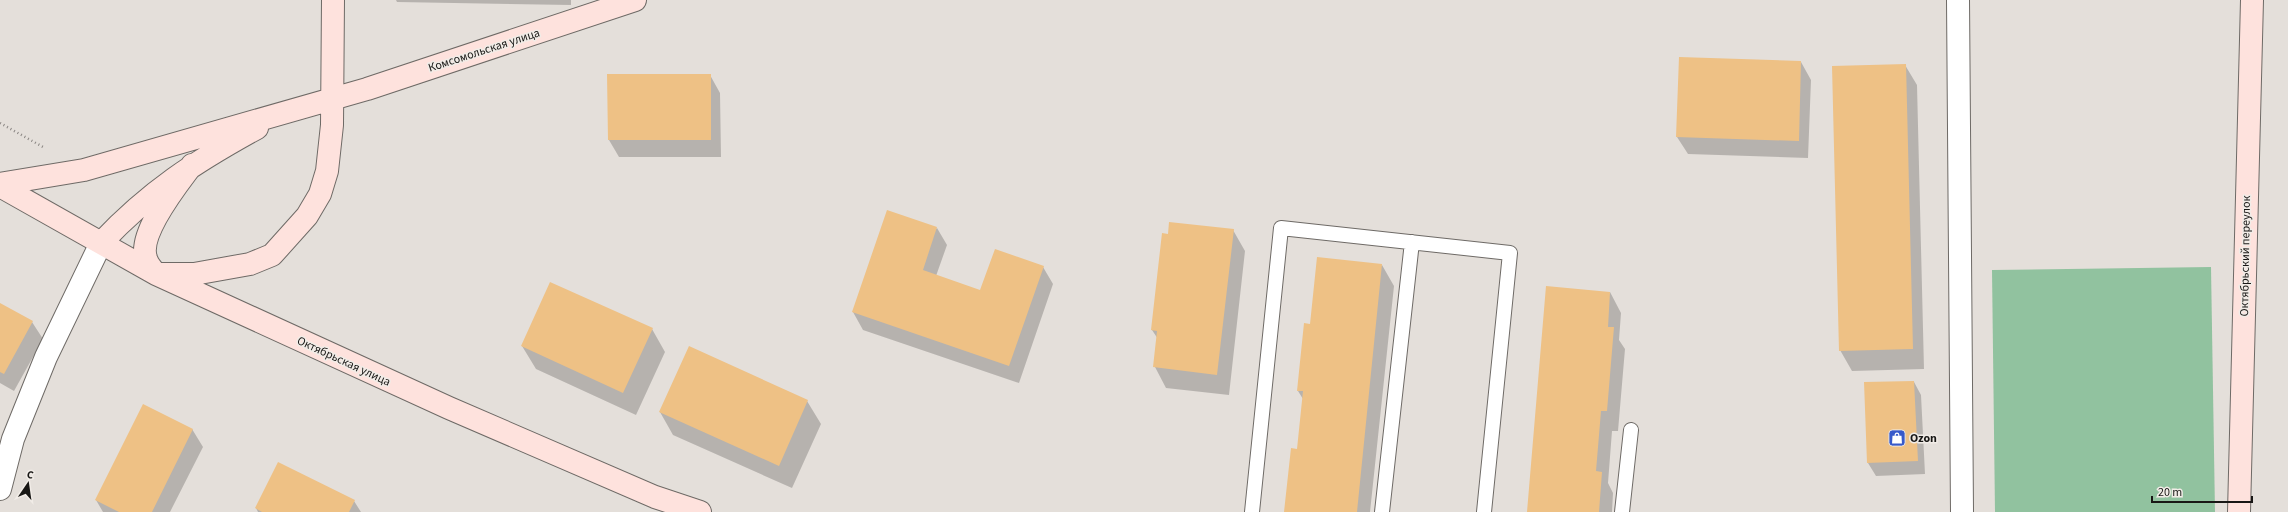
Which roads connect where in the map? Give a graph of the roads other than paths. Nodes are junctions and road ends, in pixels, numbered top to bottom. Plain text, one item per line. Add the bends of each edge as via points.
1 (333, 0) edge
2 (635, 0) edge
3 (1958, 0) edge
4 (2252, 0) edge
5 (331, 98) junction
6 (294, 109) junction
7 (332, 126) junction
8 (192, 165) junction
9 (0, 185) edge
10 (1412, 242) junction
11 (101, 243) junction
12 (156, 274) junction
13 (1631, 430) dead end
14 (0, 489) edge
15 (700, 512) edge
16 (1252, 512) edge
17 (1382, 512) edge
18 (1484, 512) edge
19 (1622, 512) edge
20 (1962, 512) edge
21 (2239, 512) edge

1 - 5 main road
2 - 5 main road, Комсомольская улица
3 - 20 street
4 - 21 main road, Октябрьский переулок
5 - 6 main road, Комсомольская улица
5 - 7 main road
6 - 7 main road via 304,108 316,112 326,117
6 - 8 main road
6 - 9 main road via 84,170
7 - 12 main road via 327,172 320,194 307,216 272,255 250,264 208,272
8 - 11 main road via 149,196
8 - 12 main road via 164,202 150,233 146,261
9 - 11 main road, Октябрьская улица
10 - 16 lane via 1281,228
10 - 17 lane
10 - 18 lane via 1510,253
11 - 12 main road, Октябрьская улица
11 - 14 street via 46,358 12,439
12 - 15 main road, Октябрьская улица via 449,408 655,497
13 - 19 lane

